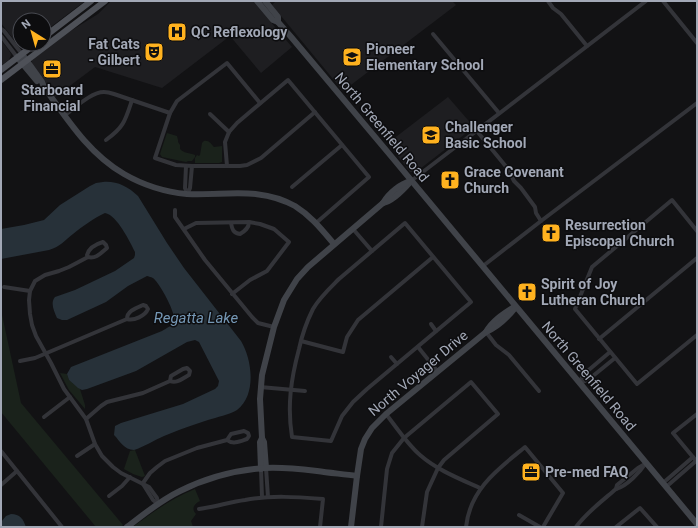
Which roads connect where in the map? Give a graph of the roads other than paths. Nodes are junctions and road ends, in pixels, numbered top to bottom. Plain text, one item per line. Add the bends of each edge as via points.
1 (91, 1) edge
2 (548, 1) edge
3 (646, 1) edge
4 (663, 1) edge
5 (102, 2) edge
6 (261, 2) edge
7 (1, 29) edge
8 (52, 31) edge
9 (433, 34) dead end
10 (1, 36) edge
11 (697, 43) edge
12 (587, 46) junction
13 (25, 52) edge
14 (20, 56) junction
15 (24, 62) junction
16 (1, 70) edge
17 (1, 80) edge
18 (132, 100) junction
19 (260, 103) junction
20 (697, 103) edge
21 (315, 112) junction
22 (170, 113) junction
23 (499, 113) junction
24 (210, 114) dead end
25 (65, 115) junction
26 (476, 130) junction
27 (229, 132) junction
28 (106, 140) dead end
29 (342, 145) junction
30 (186, 166) junction
31 (192, 166) junction
32 (227, 166) junction
33 (411, 181) junction
34 (292, 187) dead end
35 (188, 194) junction
36 (175, 210) dead end
37 (541, 221) junction
38 (249, 222) junction
39 (231, 223) junction
40 (316, 223) junction
41 (184, 229) junction
42 (353, 229) junction
43 (697, 230) edge
44 (334, 244) junction
45 (372, 251) junction
46 (88, 256) junction
47 (433, 257) junction
48 (697, 258) edge
49 (483, 266) junction
50 (4, 287) dead end
51 (30, 291) junction
52 (232, 294) junction
53 (516, 307) junction
54 (127, 319) junction
55 (431, 324) dead end
56 (274, 327) junction
57 (436, 331) junction
58 (486, 332) junction
59 (697, 336) edge
60 (599, 339) junction
61 (301, 341) junction
62 (418, 347) junction
63 (610, 352) junction
64 (45, 354) junction
65 (391, 357) dead end
66 (615, 358) junction
67 (20, 361) dead end
68 (397, 364) junction
69 (438, 372) junction
70 (170, 381) junction
71 (579, 383) junction
72 (260, 387) junction
73 (291, 390) junction
74 (305, 391) dead end
75 (539, 391) dead end
76 (70, 397) junction
77 (386, 414) junction
78 (697, 414) edge
79 (44, 417) dead end
80 (86, 419) junction
81 (404, 438) junction
82 (227, 440) junction
83 (95, 444) junction
84 (1, 451) edge
85 (78, 456) dead end
86 (696, 460) edge
87 (646, 463) junction
88 (263, 468) junction
89 (438, 468) junction
90 (17, 471) junction
91 (356, 476) junction
92 (130, 477) junction
93 (143, 484) junction
94 (1, 485) edge
95 (664, 485) junction
96 (480, 488) junction
97 (109, 496) dead end
98 (262, 497) junction
99 (268, 497) junction
100 (158, 504) junction
101 (199, 509) dead end
102 (519, 515) dead end
103 (697, 524) edge
104 (62, 527) edge
105 (127, 527) edge
106 (320, 527) edge
107 (351, 527) edge
108 (381, 527) edge
109 (422, 527) edge
110 (466, 527) edge
111 (542, 527) edge
112 (578, 527) edge
113 (616, 527) edge
114 (657, 527) edge

1 - 8 main road
2 - 12 street
3 - 12 street
4 - 11 street
5 - 15 main road
6 - 33 street, North Greenfield Road via 278,17 278,22
7 - 14 street
9 - 23 street
10 - 14 street
12 - 23 street
13 - 14 main road
14 - 15 street
14 - 16 main road
15 - 17 main road
15 - 25 street
18 - 22 street
18 - 25 street via 100,92
18 - 28 street via 122,125
19 - 21 street via 288,80
19 - 22 street via 226,63 177,101
19 - 27 street
20 - 37 street
21 - 29 street
21 - 32 street via 261,158 248,164
22 - 30 street via 155,158
23 - 26 street
24 - 27 street
25 - 35 street via 89,146 119,171 140,182
26 - 33 street
26 - 37 street via 508,169 514,181 535,207
27 - 32 street via 225,142
29 - 34 street
29 - 40 street via 369,177
30 - 31 street
30 - 35 street via 185,188
31 - 32 street
31 - 35 street
33 - 42 street via 403,183
33 - 49 street, North Greenfield Road
35 - 40 street via 248,193 267,196 296,207
36 - 41 street via 175,217
37 - 49 street
38 - 39 street
38 - 39 street via 247,229 240,234 234,232
38 - 52 street via 274,229 289,242 267,271
39 - 41 street via 196,223
40 - 44 street
41 - 52 street
42 - 44 street
42 - 45 street
43 - 60 street via 672,200 592,267 575,309
44 - 56 street via 297,279 284,300
45 - 47 street via 405,223
45 - 61 street via 321,298 308,320
46 - 46 street via 97,256 107,248 106,244 103,242 95,246 89,250
46 - 51 street via 69,267 41,277
47 - 57 street via 471,302
47 - 61 street via 358,320 347,338 343,352
48 - 60 street
49 - 53 street, North Greenfield Road
50 - 51 street
51 - 64 street via 32,325
52 - 56 street via 254,320 262,325
53 - 58 street, North Voyager Drive via 490,326
53 - 71 street, North Greenfield Road
54 - 54 street via 132,320 146,313 148,309 143,305 130,312
54 - 64 street
55 - 57 street
56 - 72 street
57 - 62 street
58 - 69 street, North Voyager Drive
58 - 75 street
59 - 66 street via 637,384
60 - 63 street
61 - 73 street
62 - 68 street
62 - 69 street
63 - 66 street
63 - 71 street via 584,374
64 - 67 street
64 - 76 street
65 - 68 street
66 - 71 street via 588,380
68 - 73 street via 353,402 342,416 331,441 292,437
69 - 77 street, North Voyager Drive
70 - 70 street via 177,381 189,375 190,371 187,368 183,369 171,376
70 - 80 street via 143,394 107,402
71 - 87 street, North Greenfield Road
72 - 73 street
72 - 88 street
73 - 74 street
76 - 79 street
76 - 80 street
77 - 81 street
77 - 91 street, North Voyager Drive via 365,439
78 - 86 street via 673,433
80 - 83 street
81 - 89 street via 420,455
81 - 89 street via 471,382 498,414 448,456
81 - 108 street via 392,453 387,469
82 - 82 street via 234,443 249,436 244,431 231,434
82 - 93 street via 197,448 165,461 150,473
83 - 85 street
83 - 92 street via 113,467
84 - 90 street
86 - 95 street
87 - 95 street, North Greenfield Road
87 - 112 street via 617,485 616,489 588,513
88 - 91 street via 299,469
88 - 98 street
88 - 99 street
88 - 100 street via 231,473 204,481 179,491
89 - 96 street
89 - 109 street via 427,492
90 - 94 street
90 - 104 street
91 - 107 street, North Voyager Drive
92 - 93 street
92 - 97 street
93 - 100 street via 151,489
95 - 103 street, North Greenfield Road
96 - 110 street via 470,507
96 - 111 street via 495,471 525,447 563,493
98 - 99 street
98 - 101 street
99 - 106 street via 323,500
100 - 105 street
102 - 111 street
113 - 114 street via 640,508

